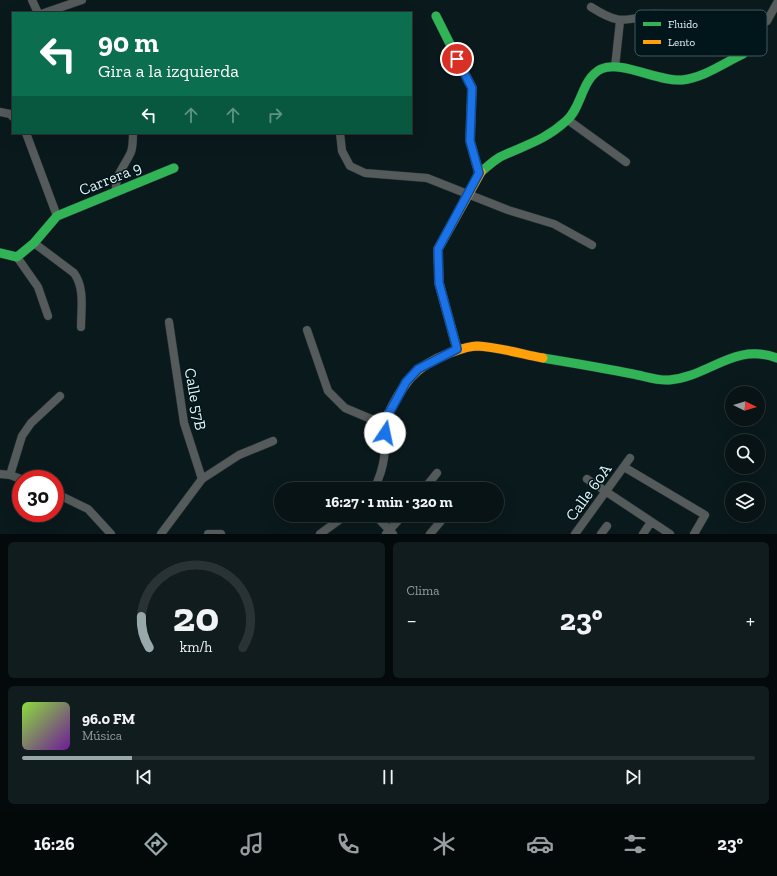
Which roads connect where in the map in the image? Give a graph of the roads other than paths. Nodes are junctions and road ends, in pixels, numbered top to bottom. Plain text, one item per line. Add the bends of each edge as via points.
1 (32, 0) edge
2 (82, 0) edge
3 (777, 3) edge
4 (591, 7) dead end
5 (38, 12) edge
6 (47, 12) edge
7 (436, 16) dead end
8 (635, 18) edge
9 (620, 21) junction
10 (767, 21) dead end
11 (739, 56) edge
12 (615, 66) junction
13 (0, 112) edge
14 (12, 116) edge
15 (568, 120) junction
16 (26, 134) edge
17 (133, 134) edge
18 (340, 134) edge
19 (626, 162) dead end
20 (174, 168) dead end
21 (479, 173) junction
22 (116, 190) junction
23 (467, 192) junction
24 (57, 216) junction
25 (34, 243) junction
26 (592, 245) dead end
27 (0, 254) edge
28 (17, 257) junction
29 (48, 316) dead end
30 (169, 322) dead end
31 (81, 327) dead end
32 (307, 330) dead end
33 (457, 349) junction
34 (777, 358) edge
35 (60, 396) dead end
36 (383, 424) junction
37 (273, 441) dead end
38 (630, 458) dead end
39 (624, 467) junction
40 (437, 473) dead end
41 (0, 474) edge
42 (10, 475) joint
43 (202, 479) junction
44 (587, 479) dead end
45 (378, 482) edge
46 (430, 482) edge
47 (605, 492) junction
48 (64, 497) edge
49 (336, 522) edge
50 (381, 522) edge
51 (398, 522) edge
52 (440, 522) edge
53 (651, 522) junction
54 (606, 526) dead end
55 (390, 533) edge
56 (111, 534) edge
57 (160, 534) edge
58 (208, 534) edge
59 (221, 534) edge
60 (320, 534) edge
61 (430, 534) edge
62 (575, 534) edge
63 (601, 534) edge
64 (643, 534) edge
65 (670, 534) edge
66 (694, 534) edge

1 - 5 street
2 - 6 street
3 - 10 street
4 - 9 street via 613,20
7 - 21 street via 472,88 470,141
8 - 9 street
9 - 12 street
11 - 12 street via 707,72 682,80 667,79
12 - 15 street via 602,68 592,76
13 - 14 street
15 - 19 street
15 - 21 street via 546,138 499,158
16 - 24 street
17 - 22 street via 131,152 119,172
18 - 23 street via 342,151 350,166 365,173 427,178
20 - 22 street, Carrera 9
21 - 23 street
22 - 24 street, Carrera 9
23 - 26 street via 508,210 554,224
23 - 33 street via 438,249 439,283
24 - 25 street
25 - 28 street
25 - 31 street via 74,273 79,280
27 - 28 street
28 - 29 street via 38,287
30 - 43 street, Calle 57B via 184,423
32 - 36 street via 328,390 345,408
33 - 34 street via 476,346 669,380 694,374 737,356 752,353
33 - 36 street via 418,369 406,382
35 - 42 street via 31,423 22,436
36 - 45 street via 385,459
37 - 43 street via 239,455
38 - 39 street, Calle 60A
39 - 47 street, Calle 60A
39 - 66 street via 705,515
40 - 46 street
41 - 42 street
43 - 57 street
44 - 47 street
47 - 53 street
47 - 62 street, Calle 60A
48 - 56 street via 88,509
49 - 60 street
50 - 55 street
51 - 55 street
52 - 61 street
53 - 64 street
53 - 65 street
54 - 63 street
58 - 59 street

